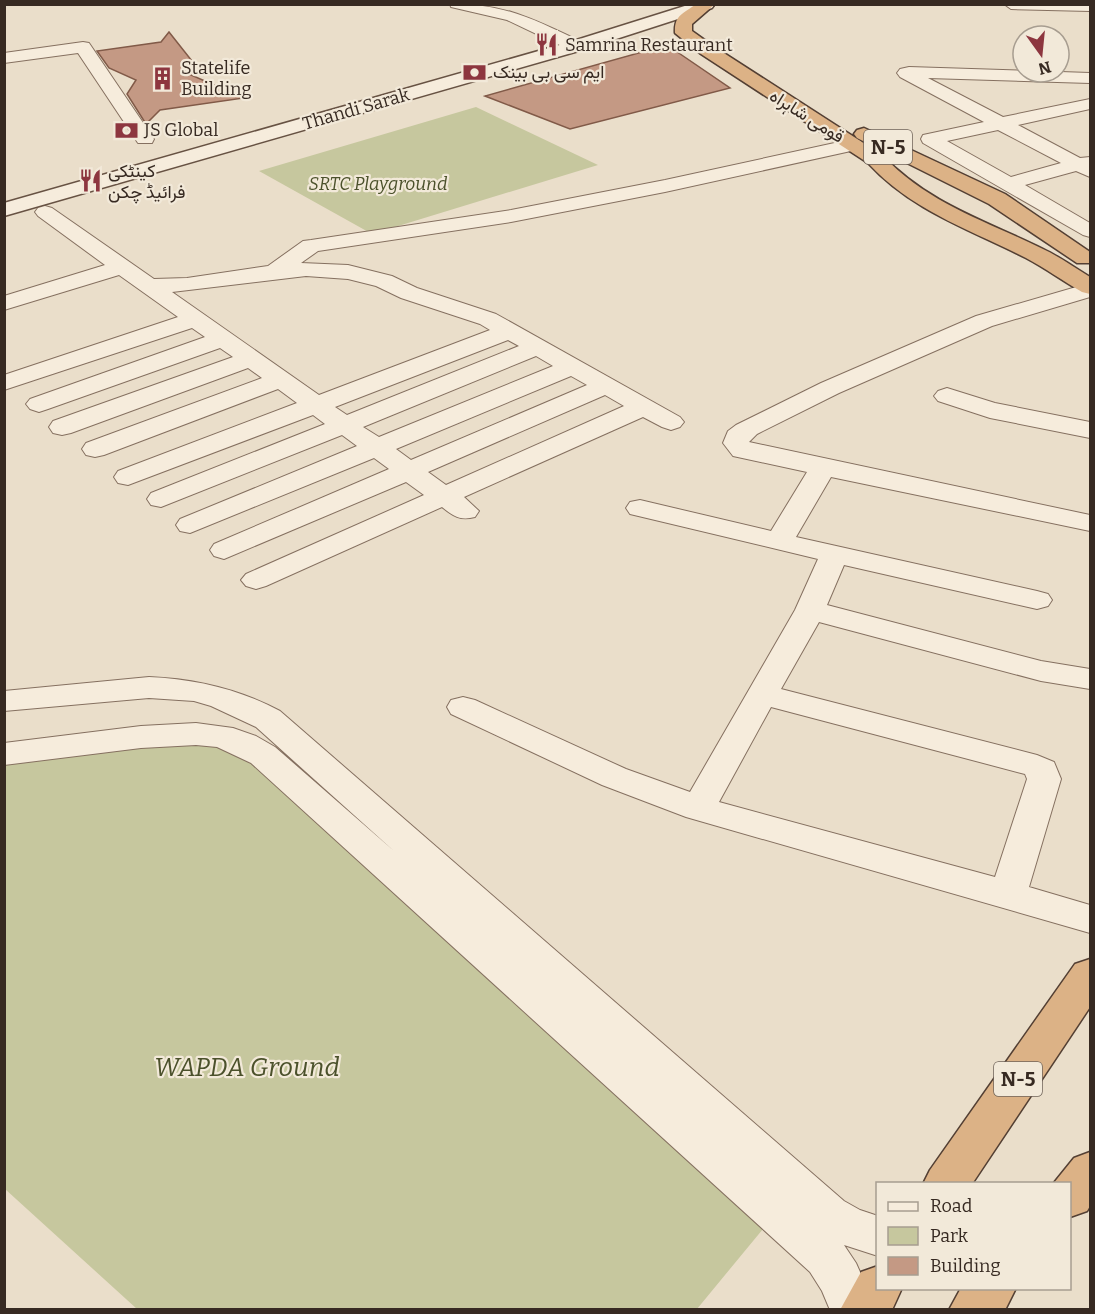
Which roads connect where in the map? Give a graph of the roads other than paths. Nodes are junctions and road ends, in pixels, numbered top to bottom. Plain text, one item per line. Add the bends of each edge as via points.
1 (457, 4) edge
2 (1011, 4) edge
3 (707, 5) edge
4 (1090, 6) edge
5 (727, 8) dead end
6 (684, 33) junction
7 (576, 46) junction
8 (4, 58) edge
9 (1090, 78) edge
10 (1090, 104) edge
11 (1002, 125) junction
12 (145, 139) dead end
13 (853, 145) junction
14 (898, 153) junction
15 (875, 159) junction
16 (1086, 166) edge
17 (1008, 184) junction
18 (4, 210) edge
19 (45, 212) junction
20 (4, 223) edge
21 (1090, 233) edge
22 (1058, 243) junction
23 (97, 250) junction
24 (1090, 261) edge
25 (121, 267) junction
26 (274, 272) junction
27 (82, 279) junction
28 (147, 286) junction
29 (1090, 288) edge
30 (4, 303) edge
31 (195, 319) junction
32 (509, 331) junction
33 (223, 339) junction
34 (538, 347) junction
35 (250, 359) junction
36 (573, 367) junction
37 (280, 380) junction
38 (4, 383) edge
39 (606, 386) junction
40 (947, 396) dead end
41 (39, 404) dead end
42 (316, 406) junction
43 (643, 407) junction
44 (670, 422) dead end
45 (344, 425) junction
46 (62, 427) dead end
47 (1090, 429) edge
48 (377, 448) junction
49 (95, 449) dead end
50 (824, 466) junction
51 (410, 472) junction
52 (128, 477) dead end
53 (161, 500) dead end
54 (455, 503) junction
55 (640, 508) dead end
56 (1090, 523) edge
57 (190, 525) dead end
58 (779, 542) junction
59 (224, 550) dead end
60 (834, 555) junction
61 (256, 580) dead end
62 (1037, 600) dead end
63 (810, 610) junction
64 (1090, 679) edge
65 (763, 695) junction
66 (4, 701) edge
67 (463, 707) dead end
68 (4, 754) edge
69 (698, 808) junction
70 (1008, 894) junction
71 (1090, 919) edge
72 (1085, 990) edge
73 (947, 1182) edge
74 (876, 1235) edge
75 (877, 1290) edge
76 (990, 1290) edge
77 (854, 1310) edge
78 (866, 1310) edge
79 (974, 1310) edge

1 - 7 street via 512,16
2 - 4 street
3 - 6 highway via 683,22
3 - 7 main road, Thandi Sarak
5 - 14 highway, قومی شاہراہ / N-5 via 700,20 697,26 753,69
6 - 13 highway, قومی شاہراہ / N-5 via 736,72
6 - 19 main road, Thandi Sarak via 648,33
7 - 18 main road, Thandi Sarak
8 - 12 street via 83,47
9 - 11 street via 906,73
10 - 11 street
11 - 16 street
11 - 17 street via 930,139
13 - 15 highway, قومی شاہراہ / N-5
13 - 26 street via 511,216 311,246
14 - 15 highway via 969,193 978,203 951,204
14 - 22 highway, قومی شاہراہ / N-5 via 999,200
15 - 29 highway, قومی شاہراہ / N-5 via 891,178 939,209 1029,251
16 - 17 street
17 - 21 street
19 - 20 main road, Thandi Sarak
19 - 23 street
21 - 22 street
22 - 24 highway, قومی شاہراہ / N-5
23 - 25 street
23 - 27 street via 71,268
25 - 27 street
25 - 28 street
26 - 28 street via 187,285
26 - 32 street via 348,272 384,281 488,319
27 - 30 street
28 - 31 street
29 - 50 street via 949,335 830,388 736,438 742,450
31 - 33 street
31 - 38 street
32 - 34 street
32 - 42 street
33 - 35 street
33 - 41 street
34 - 36 street
34 - 45 street
35 - 37 street
35 - 46 street
36 - 39 street
36 - 48 street
37 - 42 street
37 - 49 street
39 - 43 street
39 - 51 street
40 - 47 street via 990,410
42 - 45 street
42 - 52 street
43 - 44 street
43 - 54 street
45 - 48 street
45 - 53 street
48 - 51 street
48 - 57 street
50 - 56 street
50 - 58 street
51 - 54 street
51 - 59 street
54 - 61 street
55 - 58 street
58 - 60 street
60 - 62 street
60 - 63 street
63 - 64 street via 1041,671
63 - 65 street
65 - 69 street
65 - 70 street via 1042,770 1044,779
66 - 74 street via 167,688 222,698 268,719 828,1215
67 - 69 street via 614,777
68 - 77 street via 196,734 221,736 263,755 826,1257
69 - 70 street
70 - 71 street
72 - 73 highway, N-5
75 - 78 highway
76 - 79 highway

